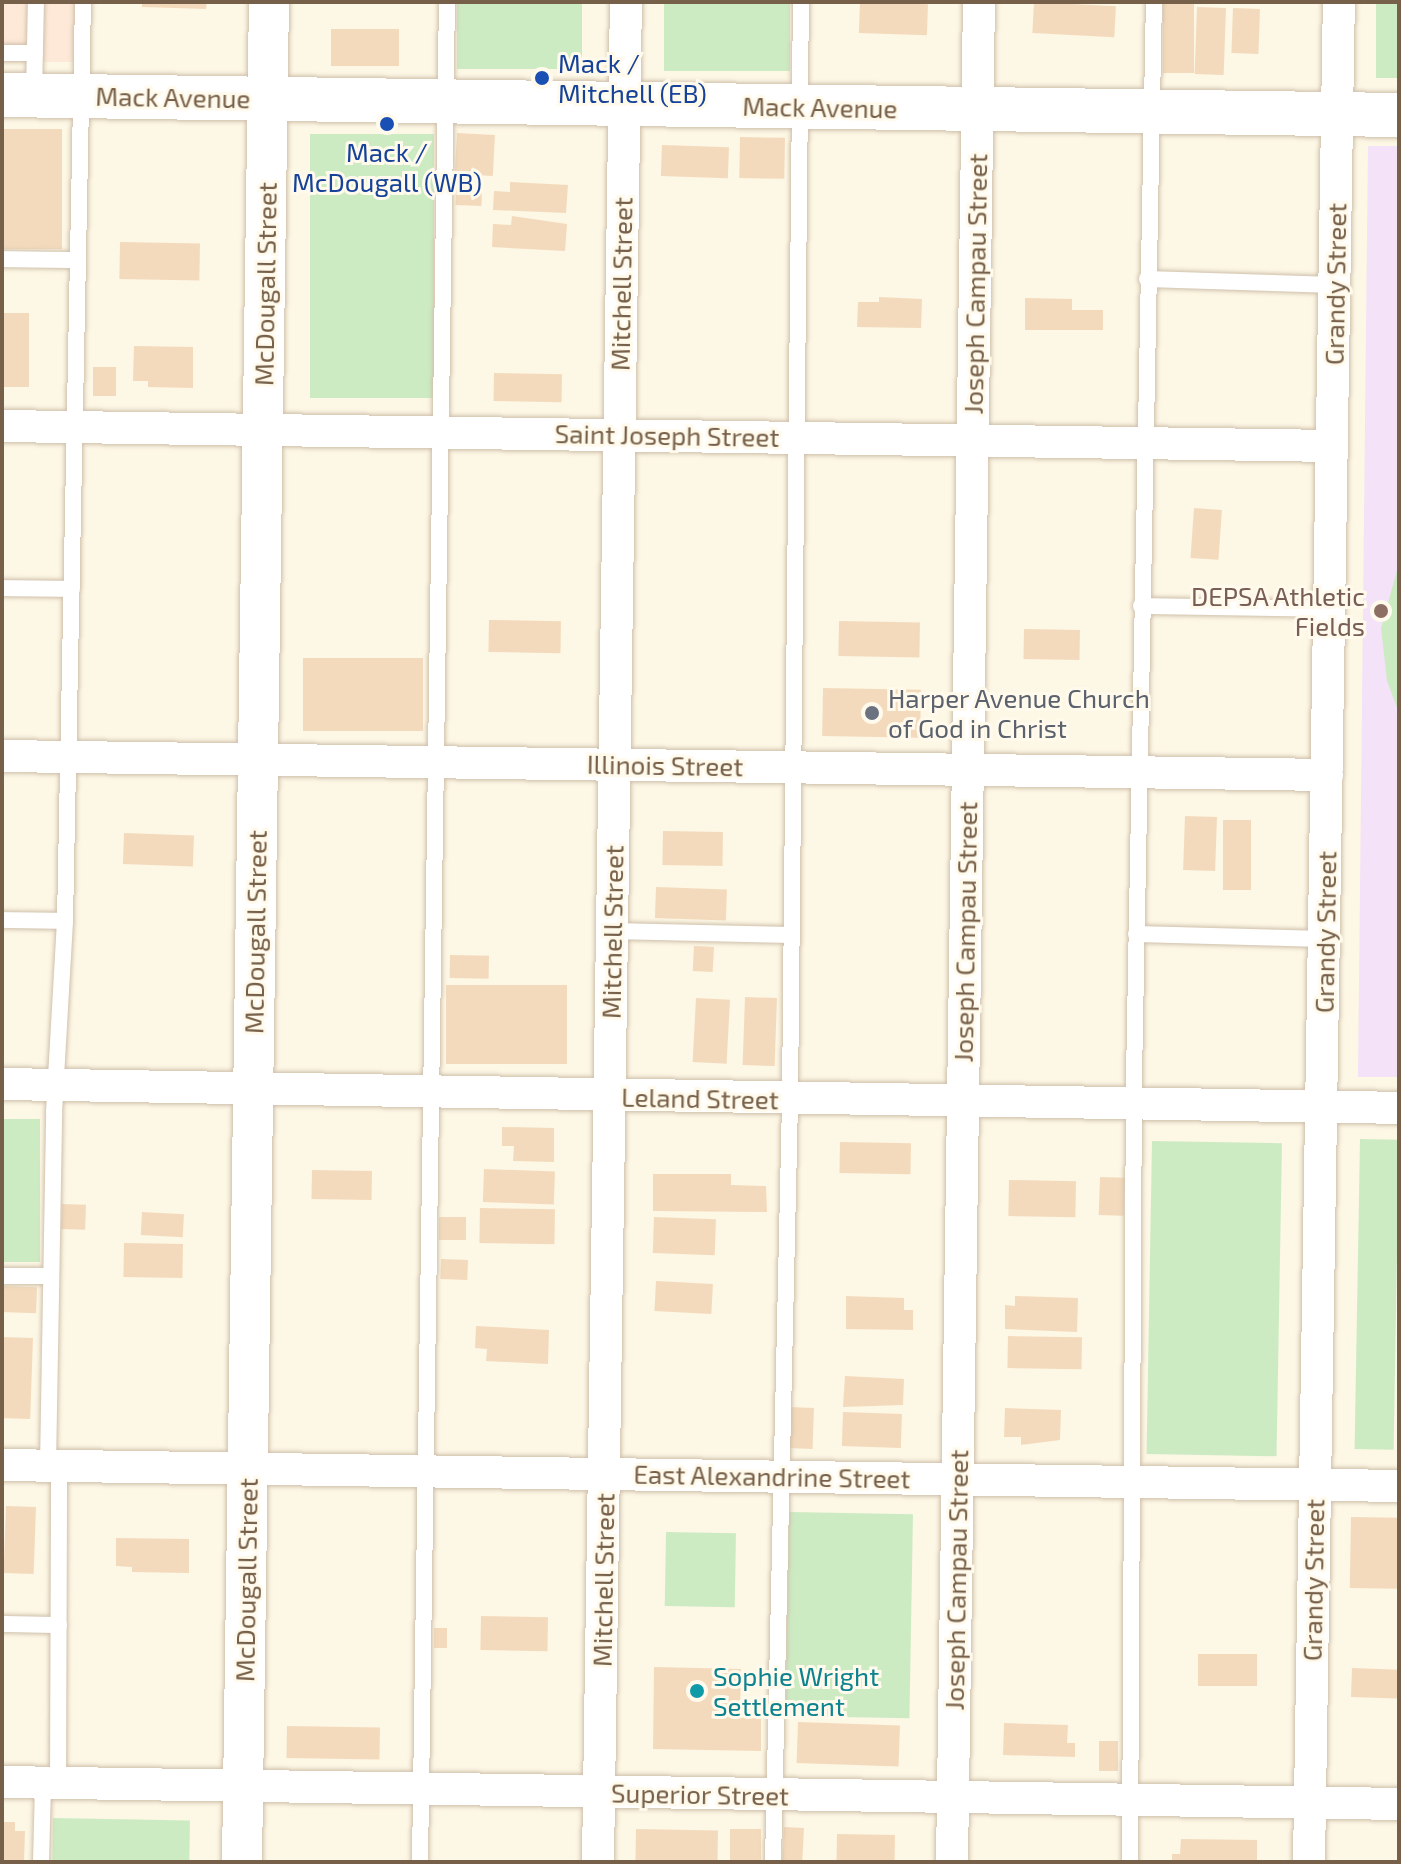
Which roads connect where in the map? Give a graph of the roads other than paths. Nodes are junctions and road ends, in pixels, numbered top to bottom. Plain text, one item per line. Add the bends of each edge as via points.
1 (36, 2) edge
2 (83, 2) edge
3 (269, 2) edge
4 (447, 2) edge
5 (626, 2) edge
6 (801, 2) edge
7 (979, 2) edge
8 (1154, 2) edge
9 (1339, 2) edge
10 (2, 53) edge
11 (24, 81) edge
12 (82, 96) junction
13 (267, 99) junction
14 (446, 101) junction
15 (624, 104) junction
16 (800, 107) junction
17 (978, 110) junction
18 (1153, 111) junction
19 (1337, 115) junction
20 (1399, 115) edge
21 (2, 259) edge
22 (78, 260) junction
23 (1147, 279) junction
24 (1335, 285) junction
25 (2, 426) edge
26 (75, 428) junction
27 (262, 431) junction
28 (437, 433) junction
29 (619, 435) junction
30 (795, 437) junction
31 (972, 439) junction
32 (1144, 442) junction
33 (1332, 446) junction
34 (2, 588) edge
35 (72, 589) junction
36 (1141, 606) junction
37 (1330, 609) junction
38 (2, 756) edge
39 (68, 757) junction
40 (258, 760) junction
41 (435, 762) junction
42 (615, 764) junction
43 (793, 767) junction
44 (967, 769) junction
45 (1139, 772) junction
46 (1327, 775) junction
47 (2, 920) edge
48 (65, 921) junction
49 (612, 931) junction
50 (1136, 934) junction
51 (791, 935) junction
52 (1325, 939) junction
53 (2, 1084) edge
54 (56, 1084) junction
55 (252, 1090) junction
56 (434, 1093) junction
57 (610, 1097) junction
58 (790, 1099) junction
59 (963, 1103) junction
60 (1134, 1105) junction
61 (1322, 1108) junction
62 (1399, 1108) edge
63 (2, 1276) edge
64 (50, 1276) junction
65 (2, 1465) edge
66 (54, 1466) junction
67 (247, 1468) junction
68 (423, 1471) junction
69 (604, 1473) junction
70 (779, 1476) junction
71 (957, 1479) junction
72 (1133, 1482) junction
73 (1315, 1484) junction
74 (1399, 1486) edge
75 (2, 1624) edge
76 (59, 1625) junction
77 (2, 1782) edge
78 (50, 1783) junction
79 (243, 1787) junction
80 (421, 1789) junction
81 (599, 1792) junction
82 (774, 1795) junction
83 (952, 1798) junction
84 (1130, 1800) junction
85 (1310, 1802) junction
86 (1399, 1804) edge
87 (41, 1862) edge
88 (242, 1862) edge
89 (420, 1862) edge
90 (598, 1862) edge
91 (773, 1862) edge
92 (952, 1862) edge
93 (1130, 1862) edge
94 (1309, 1862) edge

1 - 11 lane
2 - 12 lane
3 - 13 street, McDougall Street
4 - 14 lane
5 - 15 street, Mitchell Street
6 - 16 lane
7 - 17 street, Joseph Campau Street
8 - 18 lane
9 - 19 street, Grandy Street
10 - 11 lane
11 - 12 main road, Mack Avenue
12 - 13 main road, Mack Avenue
12 - 22 lane
13 - 14 main road, Mack Avenue
13 - 27 street, McDougall Street
14 - 15 main road, Mack Avenue
14 - 28 lane
15 - 16 main road, Mack Avenue
15 - 29 street, Mitchell Street
16 - 17 main road, Mack Avenue
16 - 30 lane
17 - 18 main road, Mack Avenue
17 - 31 street, Joseph Campau Street
18 - 19 main road, Mack Avenue
18 - 23 lane
19 - 20 main road, Mack Avenue
19 - 24 street, Grandy Street
21 - 22 lane
22 - 26 lane
23 - 24 lane
23 - 32 lane
24 - 33 street, Grandy Street
25 - 26 street, Saint Joseph Street
26 - 27 street, Saint Joseph Street
26 - 35 lane
27 - 28 street, Saint Joseph Street
27 - 40 street, McDougall Street
28 - 29 street, Saint Joseph Street
28 - 41 lane
29 - 30 street, Saint Joseph Street
29 - 42 street, Mitchell Street
30 - 31 street, Saint Joseph Street
30 - 43 lane
31 - 32 street, Saint Joseph Street
31 - 44 street, Joseph Campau Street
32 - 33 street, Saint Joseph Street
32 - 36 lane
33 - 37 street, Grandy Street
34 - 35 lane
35 - 39 lane
36 - 37 lane
36 - 45 lane
37 - 46 street, Grandy Street
38 - 39 street, Illinois Street
39 - 40 street, Illinois Street
39 - 48 lane
40 - 41 street, Illinois Street
40 - 55 street, McDougall Street
41 - 42 street, Illinois Street
41 - 56 lane
42 - 43 street, Illinois Street
42 - 49 street, Mitchell Street
43 - 44 street, Illinois Street
43 - 51 lane
44 - 45 street, Illinois Street
44 - 59 street, Joseph Campau Street
45 - 46 street, Illinois Street
45 - 50 lane
46 - 52 street, Grandy Street
47 - 48 lane
48 - 54 lane
49 - 51 lane
49 - 57 street, Mitchell Street
50 - 52 lane
50 - 60 lane
51 - 58 lane
52 - 61 street, Grandy Street
53 - 54 street, Leland Street
54 - 55 street, Leland Street
54 - 64 lane
55 - 56 street, Leland Street
55 - 67 street, McDougall Street
56 - 57 street, Leland Street
56 - 68 lane
57 - 58 street, Leland Street
57 - 69 street, Mitchell Street
58 - 59 street, Leland Street
58 - 70 lane
59 - 60 street, Leland Street
59 - 71 street, Joseph Campau Street
60 - 61 street, Leland Street
60 - 72 lane
61 - 62 street, Leland Street
61 - 73 street, Grandy Street
63 - 64 lane
64 - 66 lane
65 - 66 street, East Alexandrine Street
66 - 67 street, East Alexandrine Street
66 - 76 lane
67 - 68 street, East Alexandrine Street
67 - 79 street, McDougall Street
68 - 69 street, East Alexandrine Street
68 - 80 lane
69 - 70 street, East Alexandrine Street
69 - 81 street, Mitchell Street
70 - 71 street, East Alexandrine Street
70 - 82 lane
71 - 72 street, East Alexandrine Street
71 - 83 street, Joseph Campau Street
72 - 73 street, East Alexandrine Street
72 - 84 lane
73 - 74 street, East Alexandrine Street
73 - 85 street, Grandy Street
75 - 76 lane
76 - 78 lane
77 - 78 street, Superior Street
78 - 79 street, Superior Street
78 - 87 lane
79 - 80 street, Superior Street
79 - 88 street, McDougall Street
80 - 81 street, Superior Street
80 - 89 lane
81 - 82 street, Superior Street
81 - 90 street, Mitchell Street
82 - 83 street, Superior Street
82 - 91 lane
83 - 84 street, Superior Street
83 - 92 street, Joseph Campau Street
84 - 85 street, Superior Street
84 - 93 lane
85 - 86 street, Superior Street
85 - 94 street, Grandy Street

